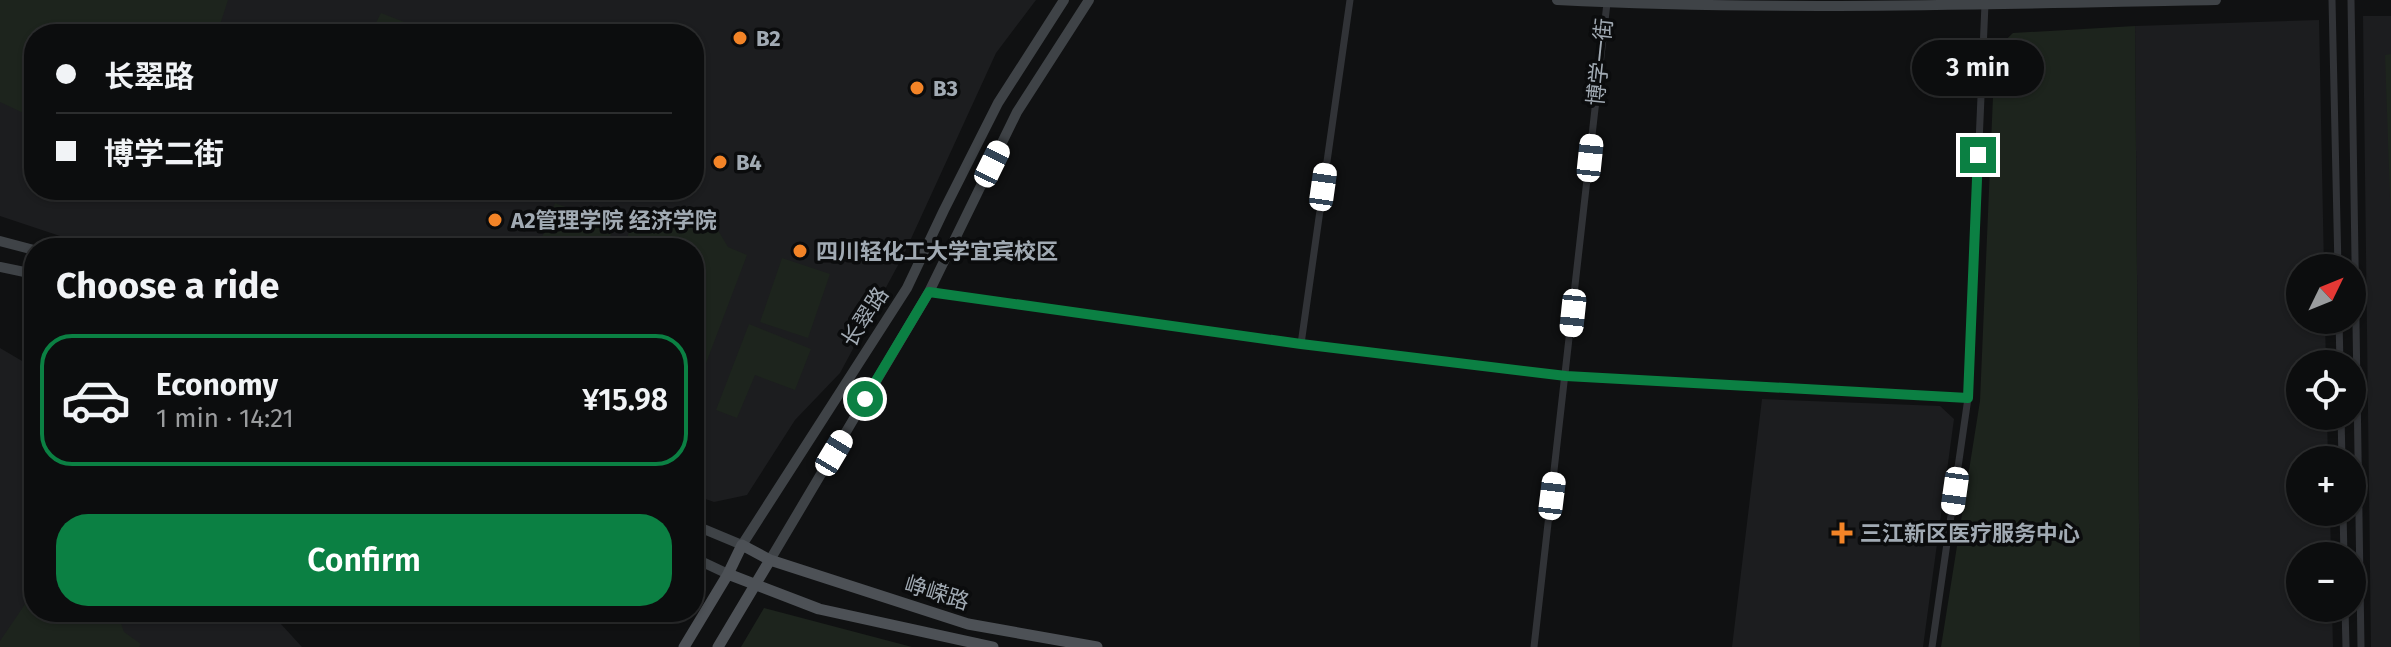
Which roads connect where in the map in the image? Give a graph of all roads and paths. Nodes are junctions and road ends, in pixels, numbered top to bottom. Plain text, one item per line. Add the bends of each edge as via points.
1 (1064, 0) edge
2 (1089, 0) edge
3 (1350, 0) edge
4 (1557, 0) edge
5 (2216, 0) edge
6 (2332, 0) edge
7 (2351, 0) edge
8 (1623, 2) edge
9 (1645, 2) edge
10 (1607, 3) junction
11 (1985, 4) junction
12 (0, 241) edge
13 (24, 247) edge
14 (2338, 254) edge
15 (0, 267) edge
16 (24, 272) edge
17 (929, 292) junction
18 (1301, 344) junction
19 (1566, 376) junction
20 (1968, 398) junction
21 (704, 529) edge
22 (742, 545) junction
23 (770, 560) junction
24 (704, 563) edge
25 (728, 574) junction
26 (756, 586) junction
27 (704, 614) edge
28 (699, 622) edge
29 (2345, 622) edge
30 (684, 647) edge
31 (718, 647) edge
32 (993, 647) edge
33 (1097, 647) edge
34 (1534, 647) edge
35 (1932, 647) edge
36 (2346, 647) edge
37 (2361, 647) edge

1 - 22 main road, 长翠路 via 998,103 907,288
2 - 17 main road, 长翠路 via 1017,112
3 - 18 street
4 - 10 main road
5 - 11 main road
6 - 14 street
7 - 37 street
8 - 9 main road
8 - 10 main road
9 - 11 main road
10 - 19 street, 博学一街
11 - 20 street
12 - 13 main road
15 - 16 main road
17 - 18 street
17 - 23 main road, 长翠路
18 - 19 street
19 - 20 street
19 - 34 street, 博学一街
20 - 35 street
21 - 22 main road
22 - 23 main road, 峥嵘路
22 - 25 main road, 长翠路
23 - 26 main road, 长翠路
23 - 33 main road, 峥嵘路 via 968,624
24 - 25 main road
25 - 26 main road, 峥嵘路
25 - 27 main road, 长翠路
26 - 31 main road, 长翠路
26 - 32 main road, 峥嵘路 via 819,609
28 - 30 main road, 长翠路
29 - 36 street

